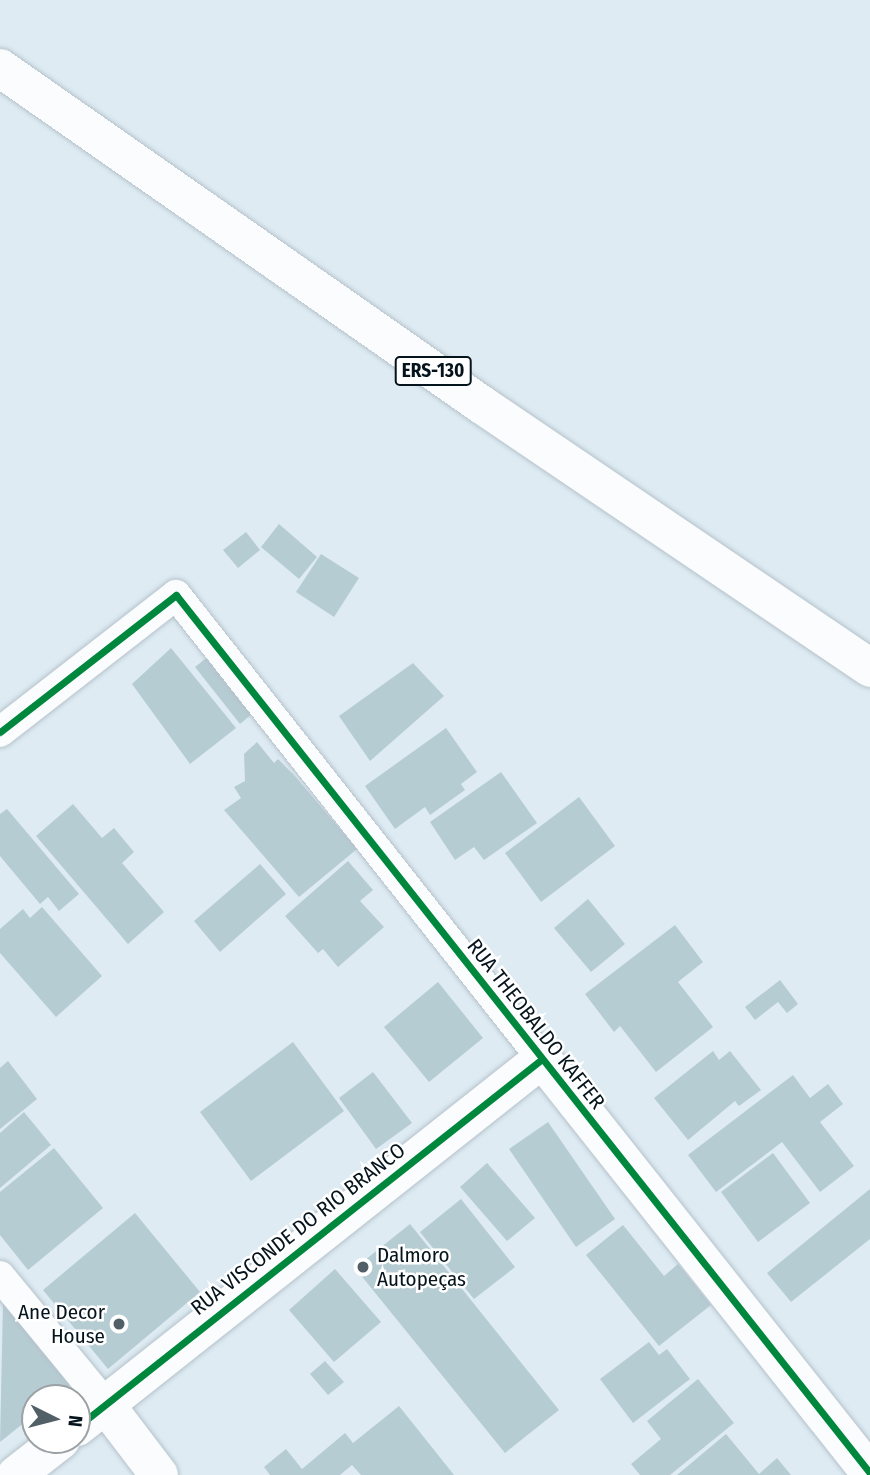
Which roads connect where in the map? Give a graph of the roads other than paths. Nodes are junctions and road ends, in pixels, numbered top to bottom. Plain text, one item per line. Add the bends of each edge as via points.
1 (0, 68) edge
2 (870, 668) edge
3 (0, 732) edge
4 (542, 1059) junction
5 (0, 1276) edge
6 (70, 1384) edge
7 (91, 1416) edge
8 (43, 1454) edge
9 (870, 1473) edge
10 (16, 1475) edge
11 (159, 1475) edge

1 - 2 street, ERS-130 via 482,405
3 - 4 street, RUA THEOBALDO KAFFER via 176,595
4 - 7 street, RUA VISCONDE DO RIO BRANCO
4 - 9 street, RUA THEOBALDO KAFFER
5 - 6 street
7 - 11 street
8 - 10 street

